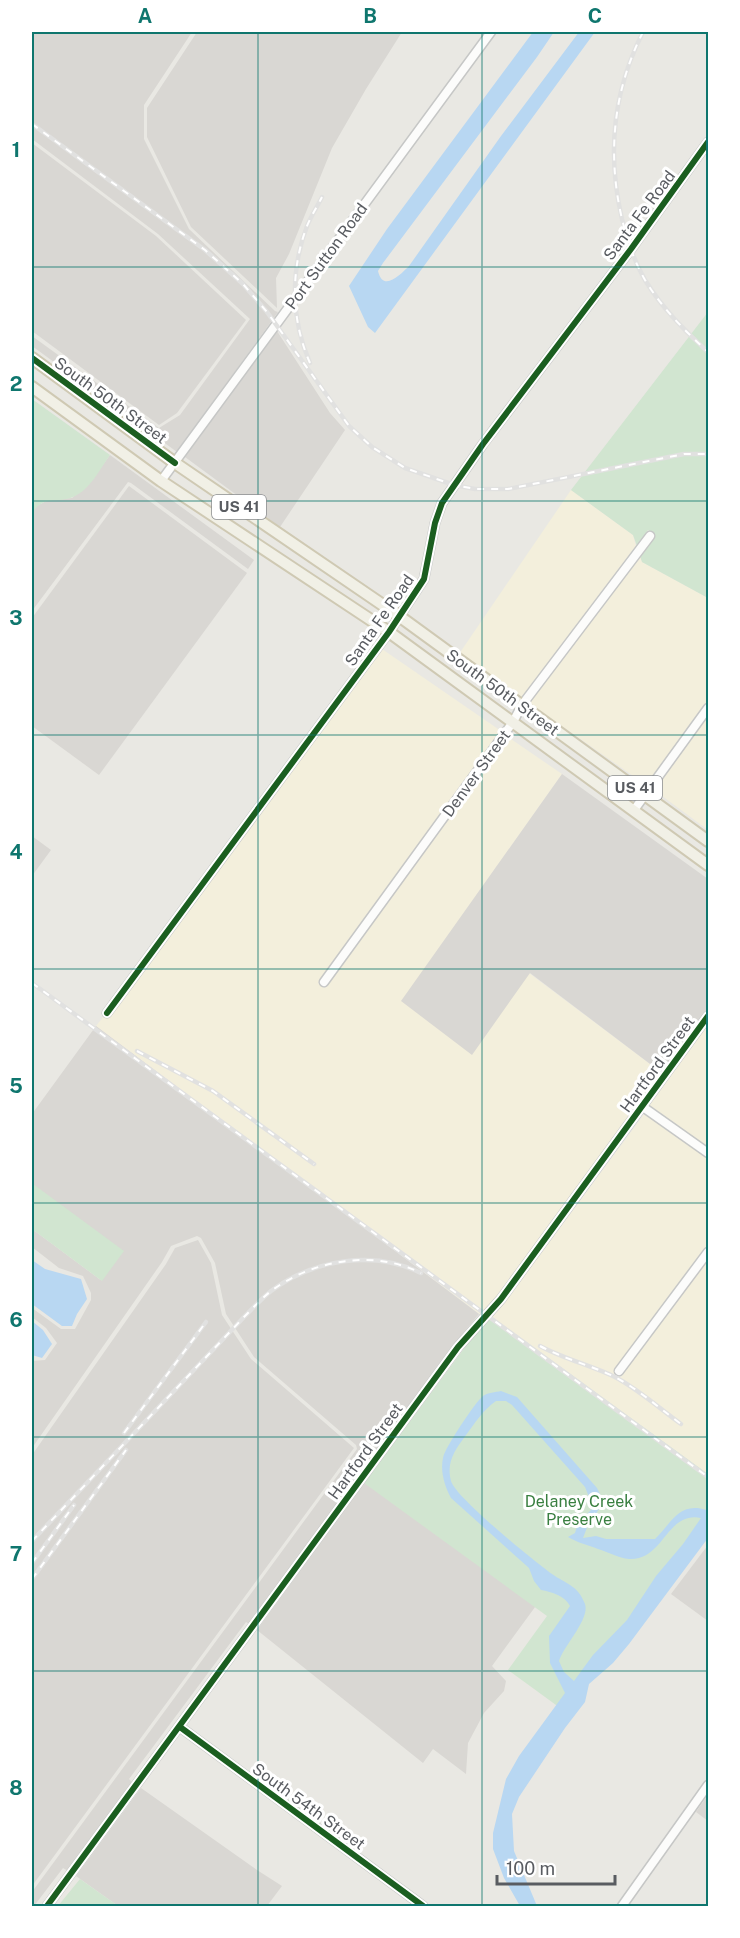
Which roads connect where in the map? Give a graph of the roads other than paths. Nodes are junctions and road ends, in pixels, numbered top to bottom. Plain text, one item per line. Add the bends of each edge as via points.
1 (491, 32) edge
2 (708, 142) edge
3 (32, 358) edge
4 (32, 387) edge
5 (175, 463) junction
6 (161, 481) junction
7 (650, 536) dead end
8 (399, 616) junction
9 (389, 632) junction
10 (522, 705) junction
11 (708, 708) edge
12 (513, 722) junction
13 (645, 795) junction
14 (634, 810) junction
15 (708, 841) edge
16 (708, 865) edge
17 (324, 982) dead end
18 (107, 1013) dead end
19 (708, 1016) edge
20 (643, 1107) junction
21 (708, 1154) edge
22 (708, 1252) edge
23 (620, 1371) dead end
24 (180, 1727) junction
25 (708, 1785) edge
26 (47, 1906) edge
27 (423, 1906) edge
28 (622, 1906) edge

1 - 5 street, Port Sutton Road
2 - 8 street, Santa Fe Road via 441,503 424,579
3 - 5 main road, South 50th Street / US 41
4 - 6 main road, South 50th Street / US 41
5 - 6 street, Port Sutton Road
5 - 8 main road, South 50th Street / US 41
6 - 9 main road, South 50th Street / US 41
7 - 10 street, Denver Street
8 - 9 street, Santa Fe Road
8 - 10 main road, South 50th Street / US 41
9 - 12 main road, South 50th Street / US 41
9 - 18 street, Santa Fe Road
10 - 12 street, Denver Street
10 - 13 main road, South 50th Street / US 41
11 - 13 street
12 - 14 main road, South 50th Street / US 41
12 - 17 street, Denver Street
13 - 14 street
13 - 15 main road, South 50th Street / US 41
14 - 16 main road, South 50th Street / US 41
19 - 20 street, Hartford Street
20 - 21 street
20 - 24 street, Hartford Street via 501,1299 458,1347
22 - 23 street
24 - 26 street, Hartford Street
24 - 27 street, South 54th Street
25 - 28 street

